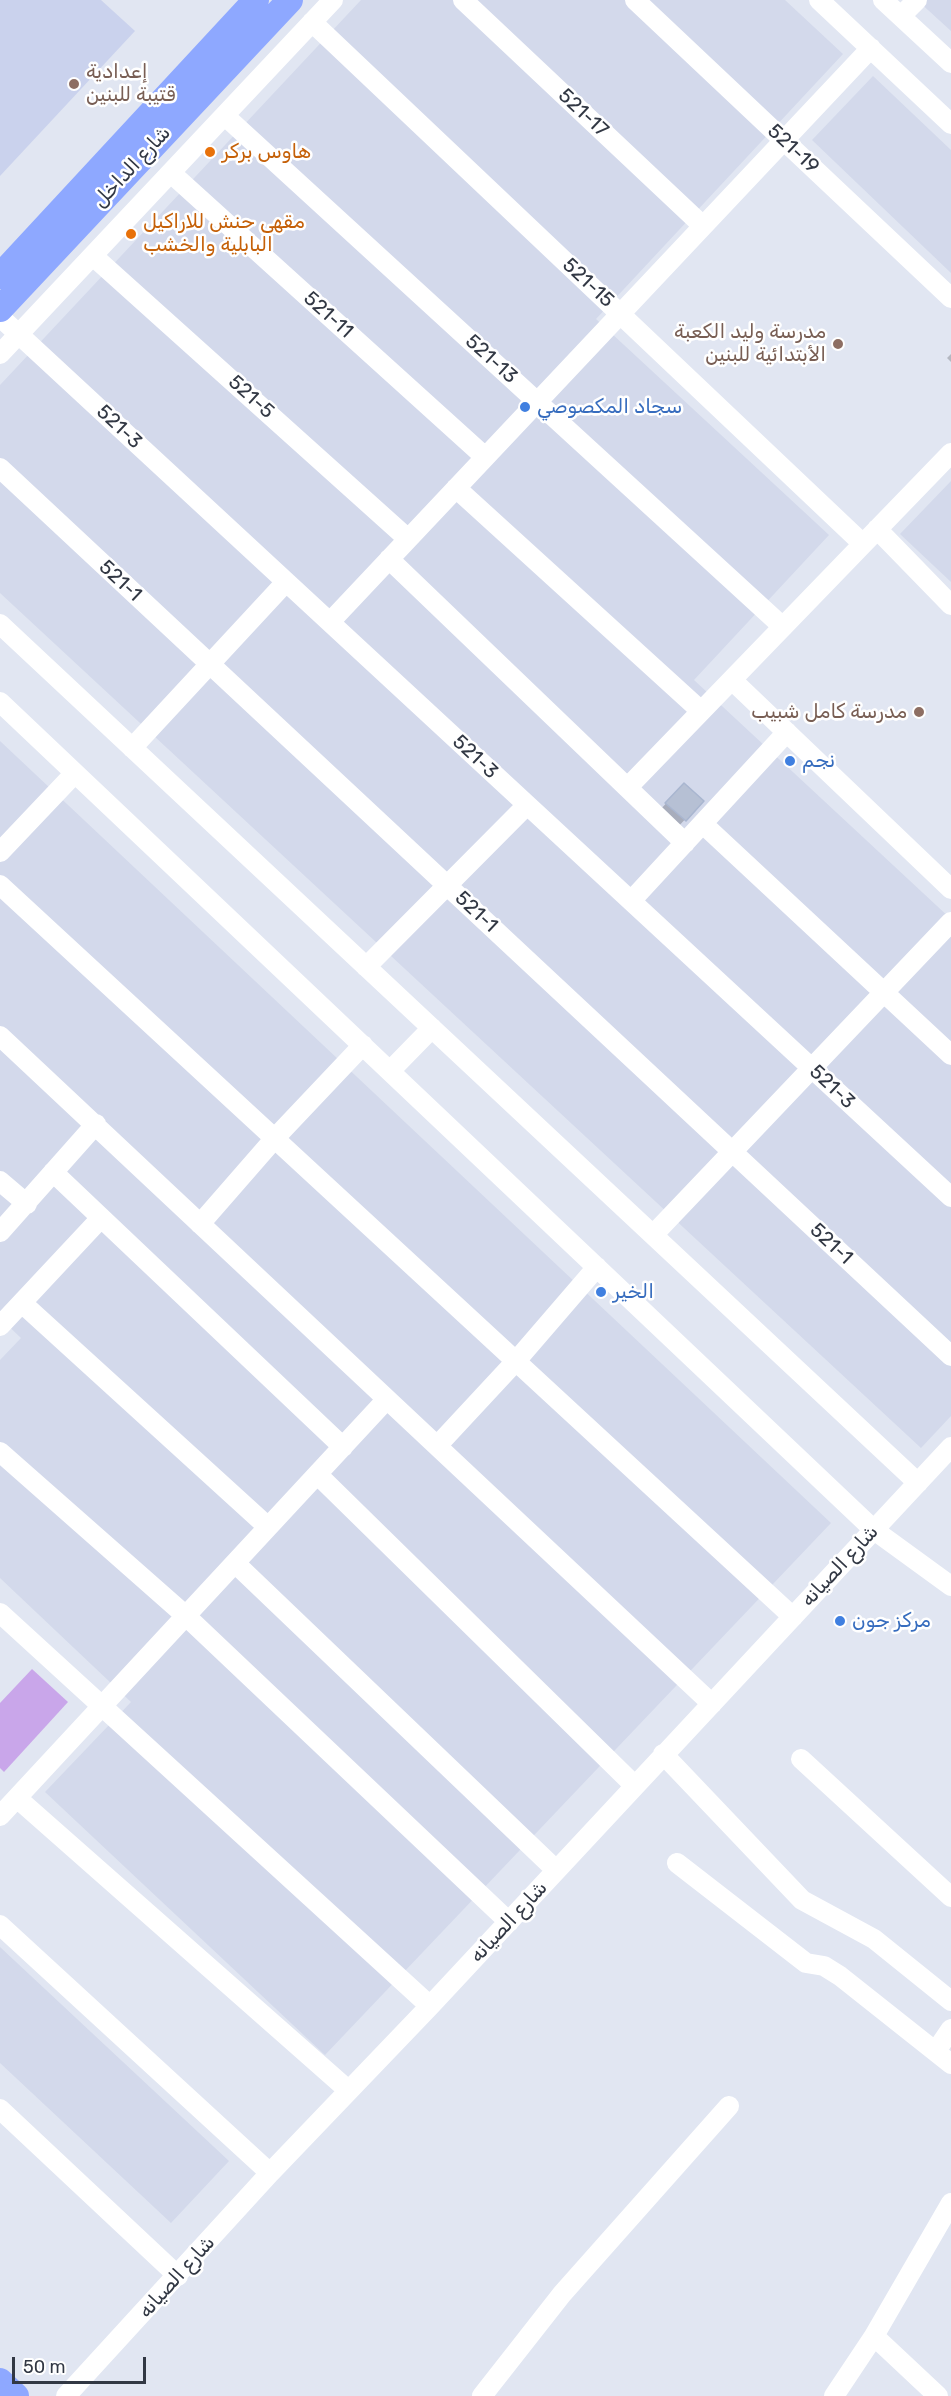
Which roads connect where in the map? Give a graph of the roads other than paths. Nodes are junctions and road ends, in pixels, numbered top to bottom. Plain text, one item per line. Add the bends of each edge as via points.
1 (256, 0) edge
2 (290, 0) edge
3 (333, 0) edge
4 (463, 0) edge
5 (634, 0) edge
6 (819, 0) edge
7 (883, 0) edge
8 (917, 0) edge
9 (901, 16) junction
10 (312, 22) junction
11 (871, 48) junction
12 (951, 63) edge
13 (225, 116) junction
14 (951, 124) edge
15 (784, 141) junction
16 (171, 173) junction
17 (703, 226) junction
18 (93, 256) junction
19 (0, 276) edge
20 (951, 298) edge
21 (0, 309) edge
22 (620, 314) junction
23 (0, 317) edge
24 (18, 334) junction
25 (0, 354) edge
26 (537, 402) junction
27 (951, 453) edge
28 (486, 457) junction
29 (0, 468) edge
30 (456, 489) junction
31 (877, 530) junction
32 (408, 539) junction
33 (863, 544) junction
34 (388, 559) junction
35 (286, 582) junction
36 (951, 605) edge
37 (330, 622) junction
38 (0, 624) edge
39 (783, 627) junction
40 (210, 664) junction
41 (732, 680) junction
42 (0, 702) edge
43 (702, 711) junction
44 (787, 732) junction
45 (132, 748) junction
46 (75, 773) junction
47 (628, 787) junction
48 (527, 805) junction
49 (703, 824) junction
50 (685, 843) junction
51 (0, 852) edge
52 (0, 885) edge
53 (447, 886) junction
54 (951, 889) edge
55 (631, 901) junction
56 (951, 922) edge
57 (366, 967) junction
58 (884, 993) junction
59 (432, 1028) junction
60 (0, 1036) edge
61 (363, 1046) junction
62 (951, 1055) edge
63 (812, 1069) junction
64 (390, 1071) junction
65 (96, 1124) junction
66 (275, 1138) junction
67 (732, 1152) junction
68 (53, 1173) junction
69 (0, 1181) edge
70 (951, 1197) edge
71 (27, 1204) junction
72 (100, 1219) junction
73 (200, 1224) junction
74 (0, 1233) edge
75 (653, 1235) junction
76 (597, 1267) junction
77 (22, 1303) junction
78 (0, 1326) edge
79 (951, 1356) edge
80 (516, 1361) junction
81 (387, 1399) junction
82 (437, 1446) junction
83 (343, 1447) junction
84 (0, 1452) edge
85 (949, 1454) edge
86 (318, 1475) junction
87 (918, 1483) junction
88 (268, 1527) junction
89 (874, 1530) junction
90 (235, 1563) junction
91 (951, 1586) edge
92 (0, 1613) edge
93 (186, 1616) junction
94 (793, 1617) junction
95 (712, 1704) junction
96 (102, 1706) junction
97 (663, 1754) junction
98 (801, 1759) dead end
99 (634, 1785) junction
100 (17, 1798) junction
101 (0, 1816) edge
102 (676, 1863) dead end
103 (556, 1870) junction
104 (951, 1897) edge
105 (509, 1922) junction
106 (0, 1925) edge
107 (951, 2001) edge
108 (430, 2006) junction
109 (951, 2029) edge
110 (944, 2058) edge
111 (348, 2090) junction
112 (729, 2106) dead end
113 (0, 2109) edge
114 (270, 2173) junction
115 (948, 2218) edge
116 (178, 2276) junction
117 (874, 2336) junction
118 (0, 2381) edge
119 (16, 2396) edge
120 (66, 2396) edge
121 (482, 2396) edge
122 (834, 2396) edge
123 (938, 2396) edge

1 - 19 main road, شارع الداخل
2 - 21 main road, شارع الداخل
3 - 10 street
4 - 17 street, 521-17
5 - 15 street, 521-19
6 - 11 street
7 - 9 street
8 - 9 street
9 - 12 street
10 - 13 street
10 - 22 street, 521-15
11 - 14 street
11 - 15 street
13 - 16 street
13 - 26 street, 521-13
15 - 17 street
15 - 20 street, 521-19
16 - 18 street
16 - 28 street, 521-11
17 - 22 street
18 - 24 street
18 - 32 street, 521-5
22 - 26 street
22 - 33 street, 521-15
23 - 24 street, 521-3
24 - 25 street
24 - 35 street, 521-3
26 - 28 street
26 - 39 street, 521-13
27 - 31 street
28 - 30 street
29 - 40 street, 521-1
30 - 32 street
30 - 43 street
31 - 33 street
31 - 36 street
32 - 34 street
33 - 39 street
34 - 37 street
34 - 47 street
35 - 37 street, 521-3
35 - 40 street
37 - 48 street, 521-3
38 - 45 street
39 - 41 street
40 - 45 street
40 - 53 street, 521-1
41 - 43 street
41 - 44 street
42 - 46 street
43 - 47 street
44 - 49 street
44 - 54 street
45 - 57 street
46 - 51 street
46 - 61 street
47 - 50 street
48 - 53 street
48 - 55 street, 521-3
49 - 50 street
49 - 58 street
50 - 55 street
52 - 66 street
53 - 57 street
53 - 67 street, 521-1
55 - 63 street, 521-3
56 - 58 street
57 - 59 street
58 - 62 street
58 - 63 street
59 - 64 street
59 - 75 street
60 - 65 street
61 - 64 street
61 - 66 street
63 - 67 street
63 - 70 street, 521-3
64 - 76 street
65 - 68 street
65 - 73 street
66 - 73 street
66 - 80 street
67 - 75 street
67 - 79 street, 521-1
68 - 71 street
68 - 72 street
69 - 71 street
71 - 74 street
72 - 77 street
72 - 83 street
73 - 81 street
75 - 87 street
76 - 80 street
76 - 89 street
77 - 78 street
77 - 88 street
80 - 82 street
80 - 94 street
81 - 82 street
81 - 83 street
82 - 95 street
83 - 86 street
84 - 93 street
85 - 87 street, شارع الصيانه
86 - 88 street
86 - 99 street
87 - 89 street, شارع الصيانه
88 - 90 street
89 - 91 street
89 - 94 street, شارع الصيانه
90 - 93 street
90 - 103 street
92 - 96 street
93 - 96 street
93 - 105 street
94 - 95 street, شارع الصيانه
95 - 97 street, شارع الصيانه
96 - 100 street
96 - 108 street
97 - 99 street, شارع الصيانه
97 - 107 street via 802,1900 874,1939
98 - 104 street
99 - 103 street, شارع الصيانه
100 - 101 street
100 - 111 street
102 - 110 street via 806,1963 831,1970
103 - 105 street, شارع الصيانه
105 - 108 street, شارع الصيانه
106 - 114 street
108 - 111 street, شارع الصيانه
109 - 110 street
111 - 114 street, شارع الصيانه
112 - 121 street via 562,2294
113 - 116 street
114 - 116 street, شارع الصيانه
115 - 117 street
116 - 120 street, شارع الصيانه
117 - 122 street
117 - 123 street
118 - 119 main road

